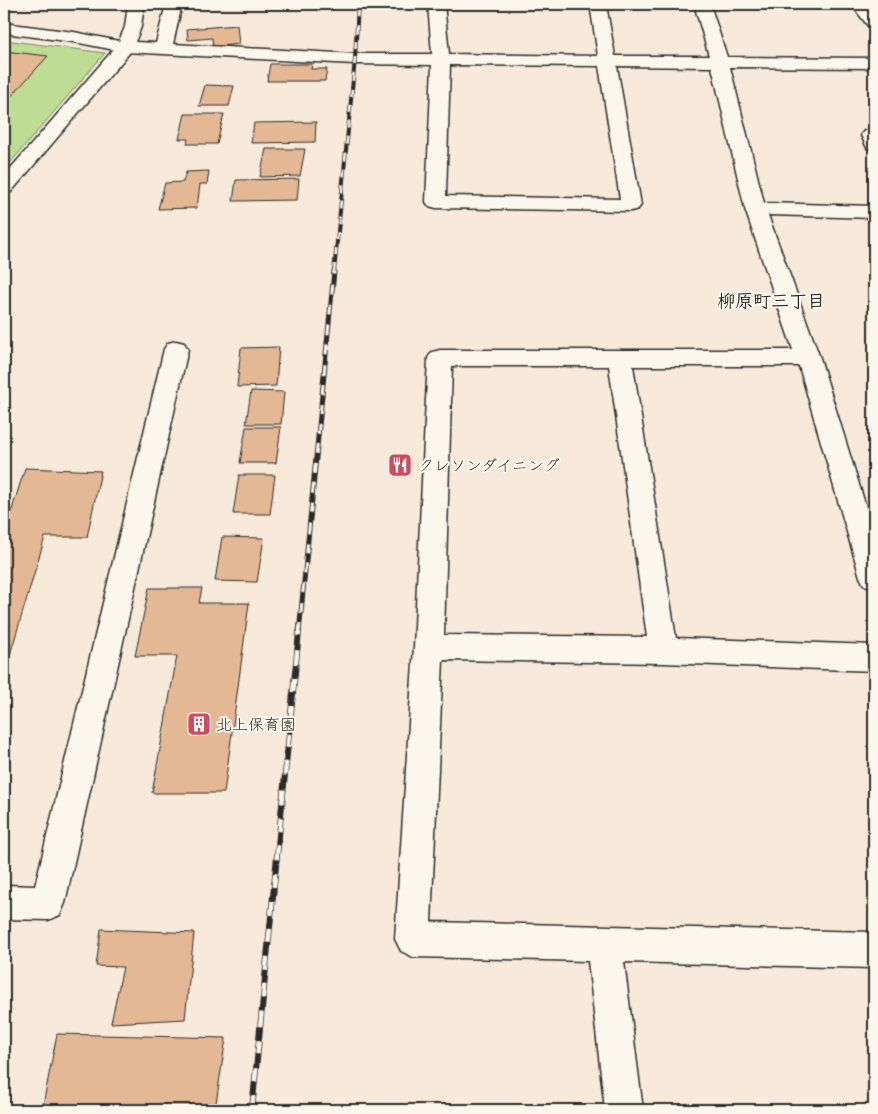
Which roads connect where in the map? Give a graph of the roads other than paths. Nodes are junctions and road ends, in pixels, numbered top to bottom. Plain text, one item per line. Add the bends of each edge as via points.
1 (136, 4) edge
2 (174, 4) edge
3 (436, 4) edge
4 (598, 4) edge
5 (702, 4) edge
6 (859, 4) edge
7 (874, 22) edge
8 (4, 28) edge
9 (125, 47) junction
10 (163, 49) junction
11 (441, 61) junction
12 (607, 62) junction
13 (720, 63) junction
14 (874, 64) edge
15 (874, 135) edge
16 (874, 144) edge
17 (4, 188) edge
18 (755, 210) junction
19 (874, 212) edge
20 (176, 349) dead end
21 (620, 357) junction
22 (808, 358) junction
23 (874, 577) edge
24 (428, 647) junction
25 (663, 650) junction
26 (874, 658) edge
27 (4, 902) edge
28 (604, 944) junction
29 (874, 950) edge
30 (624, 1110) edge

1 - 9 street via 133,27
2 - 10 street
3 - 11 street
4 - 12 street
5 - 13 street
6 - 7 street
8 - 9 street
9 - 10 street
9 - 17 street
10 - 11 street
11 - 12 street
11 - 12 street via 436,202 631,206
12 - 13 street
13 - 14 street
13 - 18 street
15 - 16 street via 871,135
18 - 19 street
18 - 22 street
20 - 27 street via 48,903
21 - 22 street
21 - 24 street via 440,358
21 - 25 street
22 - 23 street
24 - 25 street
24 - 28 street via 413,939
25 - 26 street
28 - 29 street
28 - 30 street

